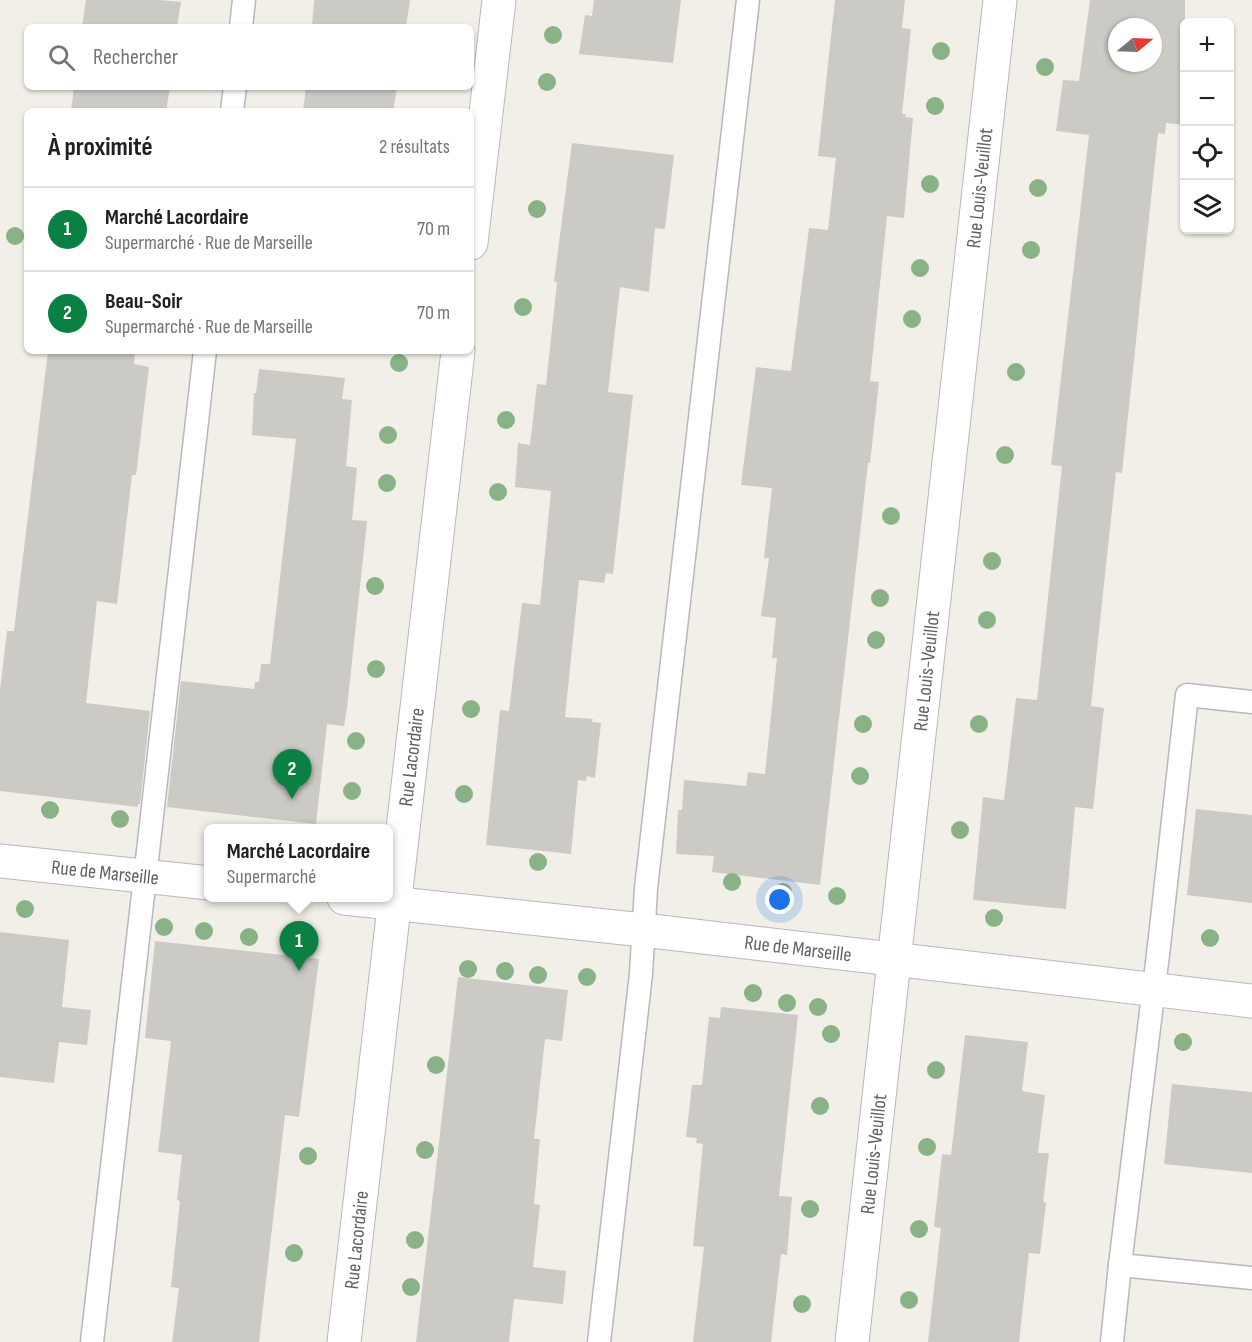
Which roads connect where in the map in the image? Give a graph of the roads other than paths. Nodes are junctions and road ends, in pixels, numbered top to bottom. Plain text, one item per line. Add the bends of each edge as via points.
1 (244, 0) edge
2 (499, 0) edge
3 (748, 0) edge
4 (1000, 0) edge
5 (241, 24) edge
6 (235, 90) edge
7 (232, 108) edge
8 (474, 217) edge
9 (204, 354) edge
10 (458, 354) edge
11 (1252, 702) edge
12 (0, 861) edge
13 (145, 876) junction
14 (204, 882) edge
15 (386, 902) edge
16 (394, 903) junction
17 (643, 930) junction
18 (895, 959) junction
19 (1154, 989) junction
20 (1252, 1001) edge
21 (1120, 1265) junction
22 (1252, 1278) edge
23 (92, 1342) edge
24 (344, 1342) edge
25 (599, 1342) edge
26 (852, 1342) edge
27 (1112, 1342) edge

1 - 5 lane
2 - 8 street
3 - 17 lane
4 - 18 street, Rue Louis-Veuillot
6 - 7 lane
9 - 13 lane
10 - 16 street, Rue Lacordaire
11 - 19 lane via 1186,694
12 - 13 street, Rue de Marseille
13 - 14 street, Rue de Marseille
13 - 23 lane
15 - 16 street, Rue de Marseille
16 - 17 street, Rue de Marseille
16 - 24 street, Rue Lacordaire
17 - 18 street, Rue de Marseille
17 - 25 lane
18 - 19 street, Rue de Marseille
18 - 26 street, Rue Louis-Veuillot
19 - 20 street, Rue de Marseille
19 - 21 lane
21 - 22 lane
21 - 27 lane

